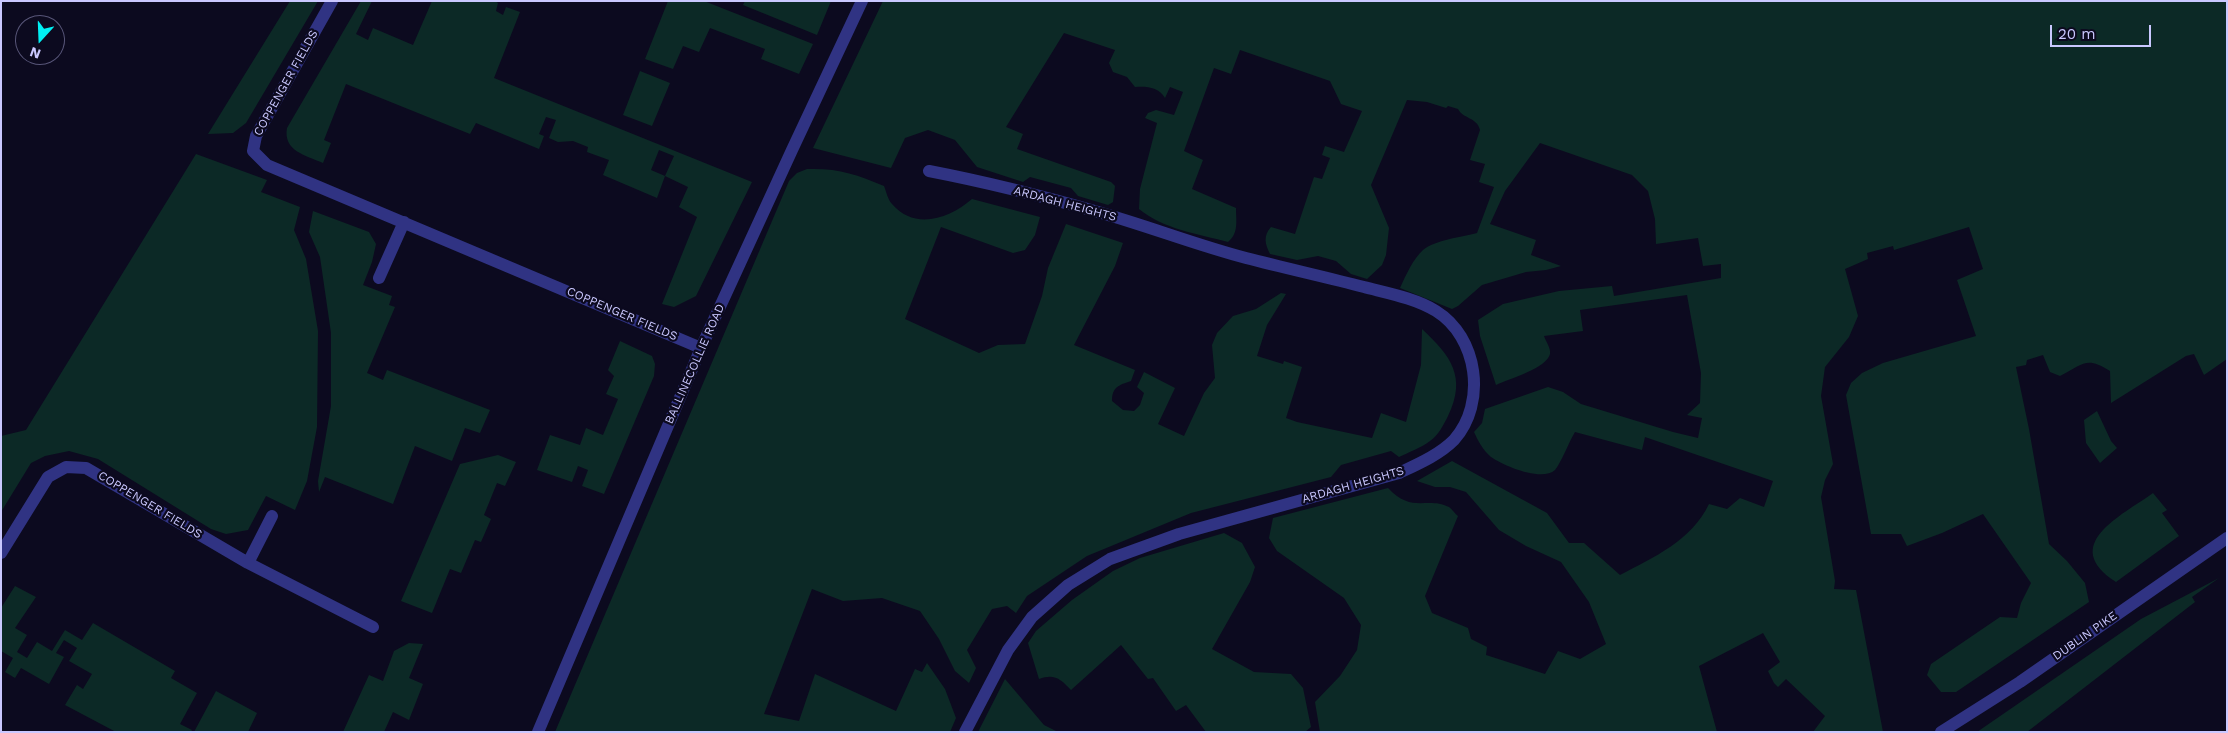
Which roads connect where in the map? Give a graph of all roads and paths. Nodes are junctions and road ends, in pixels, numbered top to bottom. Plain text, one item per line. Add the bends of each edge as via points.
1 (332, 1) edge
2 (862, 1) edge
3 (929, 171) dead end
4 (404, 222) junction
5 (379, 278) dead end
6 (701, 348) junction
7 (272, 516) dead end
8 (2227, 538) edge
9 (1, 553) edge
10 (248, 563) junction
11 (373, 627) dead end
12 (538, 732) edge
13 (965, 732) edge
14 (1941, 732) edge

1 - 4 street, COPPENGER FIELDS via 256,136 253,152 267,165
2 - 6 street, BALLINECOLLIE ROAD
3 - 13 street, ARDAGH HEIGHTS via 1100,212 1244,258 1386,293 1435,311 1457,328 1468,351 1475,397 1459,433 1425,461 1399,473 1142,546 1110,559 1068,585 1032,617 1008,650
4 - 5 street
4 - 6 street, COPPENGER FIELDS
6 - 12 street, BALLINECOLLIE ROAD
7 - 10 street
8 - 14 street, DUBLIN PIKE via 2020,682
9 - 10 street, COPPENGER FIELDS via 48,477 66,467 86,468
10 - 11 street, COPPENGER FIELDS

